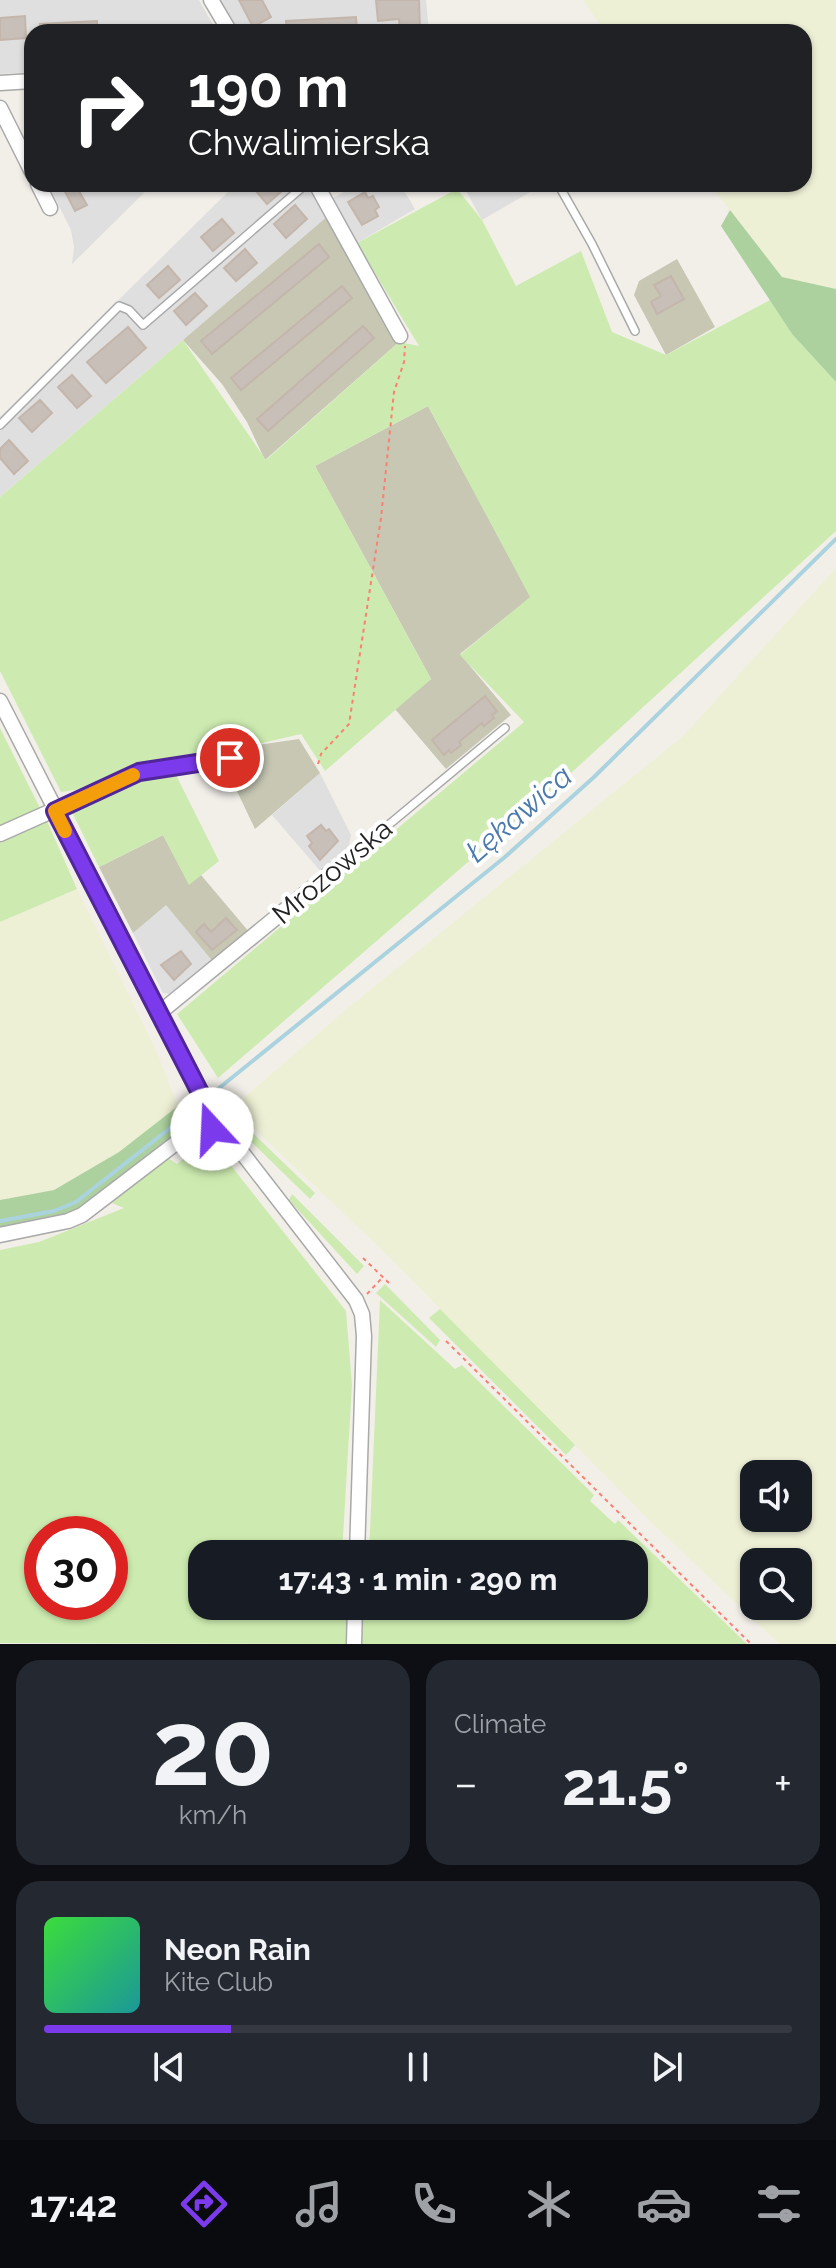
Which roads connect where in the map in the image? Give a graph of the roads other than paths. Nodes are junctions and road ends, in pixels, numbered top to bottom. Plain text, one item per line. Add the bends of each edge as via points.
1 (211, 0) edge
2 (225, 24) edge
3 (24, 82) edge
4 (0, 83) edge
5 (0, 108) edge
6 (24, 156) edge
7 (42, 192) edge
8 (297, 192) edge
9 (320, 192) edge
10 (562, 192) edge
11 (50, 208) dead end
12 (635, 331) dead end
13 (403, 342) road end
14 (0, 425) edge
15 (0, 701) edge
16 (505, 728) dead end
17 (230, 758) dead end
18 (55, 811) junction
19 (0, 834) edge
20 (362, 847) joint
21 (158, 1014) junction
22 (212, 1129) junction
23 (0, 1235) edge
24 (357, 1540) edge
25 (355, 1620) edge
26 (354, 1644) edge

1 - 2 street
3 - 4 street
5 - 6 street
7 - 11 street
8 - 14 lane via 143,325 119,306
9 - 13 street
10 - 12 lane
15 - 18 street
16 - 20 lane, Mrozowska
17 - 18 street via 139,772
18 - 19 street
18 - 21 street
20 - 21 street, Mrozowska
21 - 22 street via 210,1112
22 - 23 street via 180,1140 82,1215
22 - 24 street via 233,1141 362,1314
25 - 26 street

